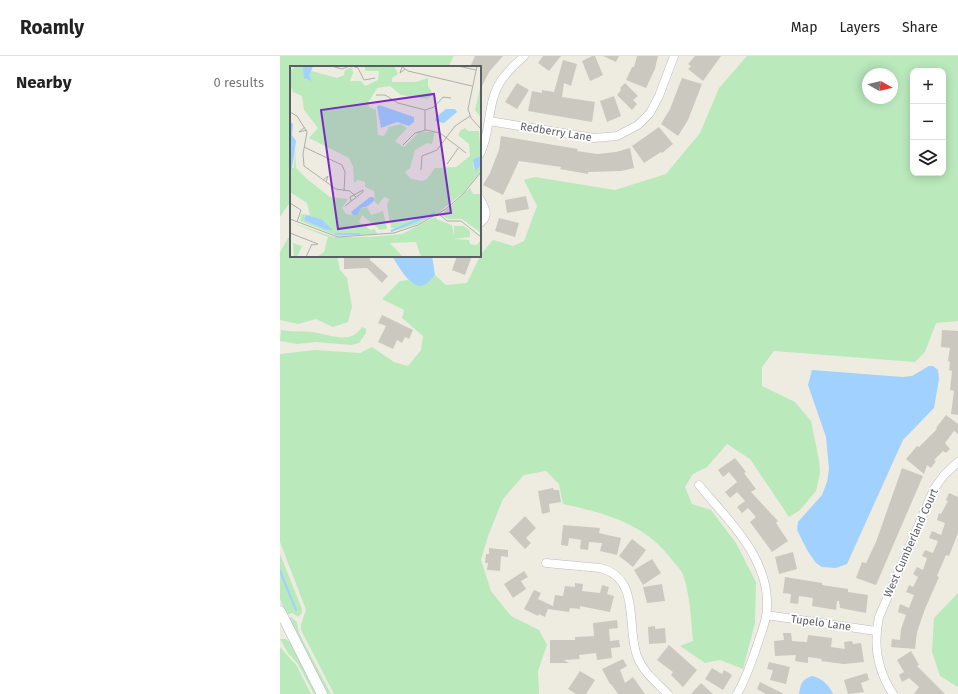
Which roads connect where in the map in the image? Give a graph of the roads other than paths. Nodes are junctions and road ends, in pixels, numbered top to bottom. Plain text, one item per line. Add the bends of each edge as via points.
1 (524, 56) edge
2 (674, 56) edge
3 (489, 121) junction
4 (481, 152) edge
5 (481, 201) edge
6 (481, 222) edge
7 (958, 462) edge
8 (699, 485) dead end
9 (546, 563) dead end
10 (280, 611) edge
11 (766, 615) junction
12 (284, 629) edge
13 (876, 631) junction
14 (322, 694) edge
15 (668, 694) edge
16 (737, 694) edge
17 (892, 694) edge

1 - 3 street via 499,84
2 - 3 street, Redberry Lane via 660,96 650,113 638,125 617,136 594,138
3 - 4 street
5 - 6 street via 486,216
7 - 13 street, West Cumberland Court via 934,489 882,607
8 - 11 street via 751,549 764,583
9 - 15 street via 600,568 618,576 628,593 637,657 649,677
10 - 12 street
11 - 13 street, Tupelo Lane
11 - 16 street
12 - 14 street
13 - 17 street, West Cumberland Court via 880,672

